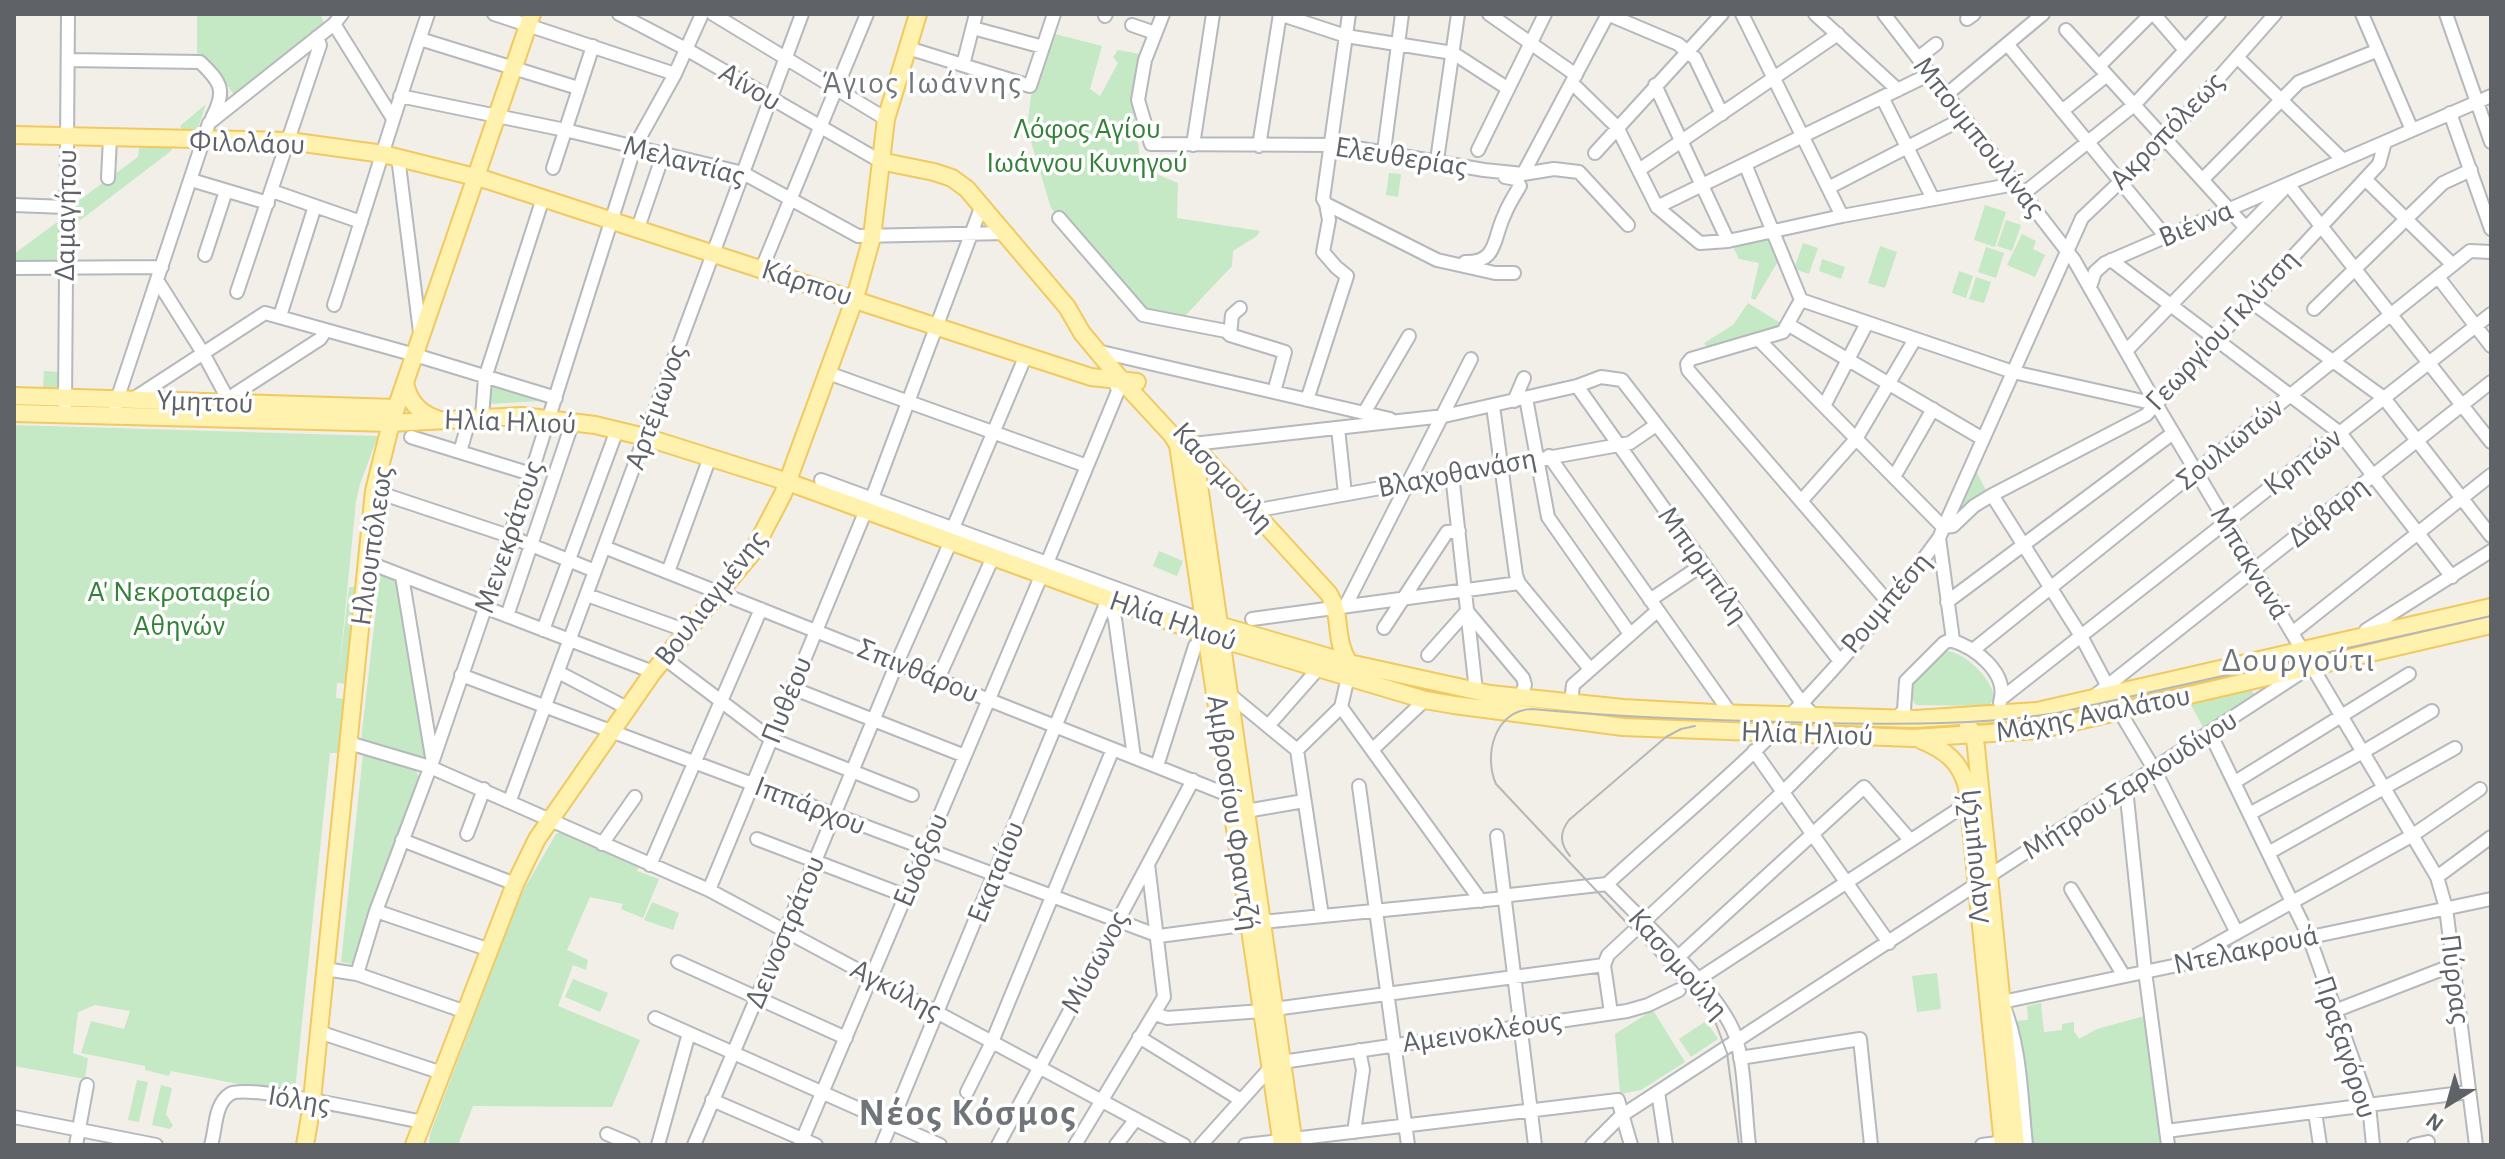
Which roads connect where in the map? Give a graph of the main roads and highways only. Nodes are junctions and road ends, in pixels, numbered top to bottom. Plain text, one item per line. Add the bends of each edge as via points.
1 (918, 14) edge
2 (530, 19) edge
3 (14, 135) edge
4 (880, 161) junction
5 (477, 177) junction
6 (855, 298) junction
7 (1105, 355) junction
8 (1091, 377) junction
9 (405, 381) junction
10 (1125, 382) junction
11 (14, 396) edge
12 (14, 413) edge
13 (394, 415) junction
14 (439, 419) junction
15 (1172, 435) joint
16 (1193, 444) junction
17 (788, 482) junction
18 (2491, 607) edge
19 (2491, 625) edge
20 (1213, 630) junction
21 (1348, 670) junction
22 (1992, 715) junction
23 (1953, 717) junction
24 (1916, 738) junction
25 (1976, 739) junction
26 (1983, 881) junction
27 (1256, 923) junction
28 (1288, 1142) edge
29 (305, 1145) edge
30 (414, 1145) edge
31 (2004, 1145) edge

1 - 4 main road, Βουλιαγμένης via 886,119
2 - 5 main road, Ηλιουπόλεως
3 - 5 main road, Φιλολάου via 289,141 391,155
4 - 6 main road, Βουλιαγμένης via 872,237
4 - 7 main road, Κασομούλη via 952,178 1007,233
5 - 6 main road, Κάρπου
5 - 9 main road, Ηλιουπόλεως
6 - 8 main road, Κάρπου
6 - 17 main road, Βουλιαγμένης
7 - 8 main road
7 - 10 main road, Κασομούλη
8 - 10 main road, Κάρπου
9 - 13 main road, Ηλιουπόλεως
9 - 14 main road via 415,406
10 - 15 main road, Κασομούλη
10 - 16 main road, Κασομούλη
11 - 13 main road, Υμηττού
12 - 13 main road, Υμηττού
13 - 14 main road, Ηλία Ηλιού
13 - 29 main road, Ηλιουπόλεως via 374,491
14 - 17 main road, Ηλία Ηλιού via 573,421 645,437
15 - 20 main road, Αμβροσίου Φραντζή
16 - 20 main road, Αμβροσίου Φραντζή
16 - 21 main road, Κασομούλη via 1341,606 1339,644
17 - 20 main road, Ηλία Ηλιού via 869,504 952,535 993,557 1045,569 1108,599
17 - 30 main road, Βουλιαγμένης via 752,553 658,665 528,856
18 - 22 main road, Μάχης Αναλάτου via 2089,701
19 - 25 main road, Μάχης Αναλάτου via 2039,730
20 - 21 main road, Ηλία Ηλιού
20 - 21 main road, Ηλία Ηλιού via 1318,669
20 - 27 main road, Αμβροσίου Φραντζή via 1231,796
20 - 27 main road, Αμβροσίου Φραντζή via 1229,694
21 - 23 main road, Ηλία Ηλιού via 1571,702 1716,706 1731,714
21 - 24 main road, Ηλία Ηλιού via 1425,700 1509,714 1623,727
22 - 23 main road, Μάχης Αναλάτου
22 - 25 main road
23 - 25 main road
24 - 25 main road, Ηλία Ηλιού
24 - 26 main road, Λαγουμιτζή via 1942,750 1964,774
25 - 26 main road, Λαγουμιτζή
26 - 31 main road, Λαγουμιτζή
27 - 28 main road, Αμβροσίου Φραντζή

